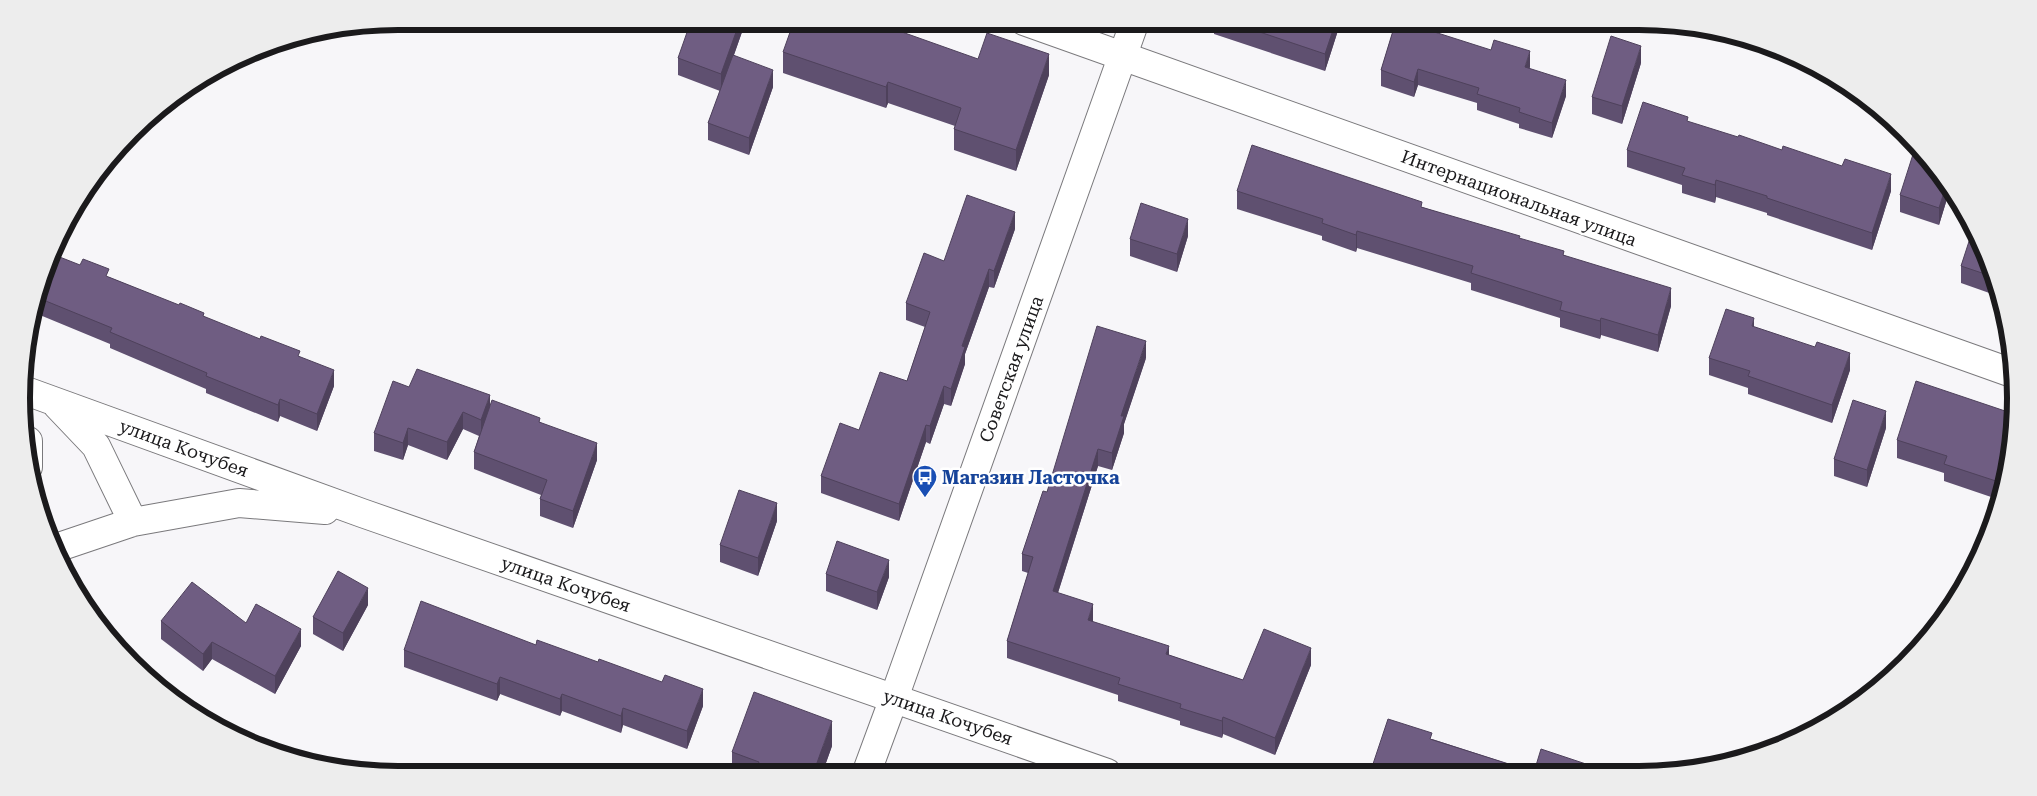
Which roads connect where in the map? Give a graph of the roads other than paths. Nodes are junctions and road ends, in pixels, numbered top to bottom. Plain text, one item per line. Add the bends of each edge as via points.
1 (1049, 30) edge
2 (1132, 30) edge
3 (1122, 56) junction
4 (2006, 371) edge
5 (30, 393) edge
6 (53, 401) junction
7 (362, 513) junction
8 (133, 522) junction
9 (61, 546) edge
10 (894, 698) junction
11 (869, 766) edge
12 (1087, 766) edge

1 - 3 street, Интернациональная улица
2 - 3 street, Советская улица
3 - 4 street, Интернациональная улица
3 - 10 street, Советская улица
5 - 6 street, улица Кочубея
6 - 7 street, улица Кочубея
6 - 8 street via 96,446
7 - 8 street via 239,503
7 - 10 street, улица Кочубея
8 - 9 street
10 - 11 street, Советская улица
10 - 12 street, улица Кочубея

